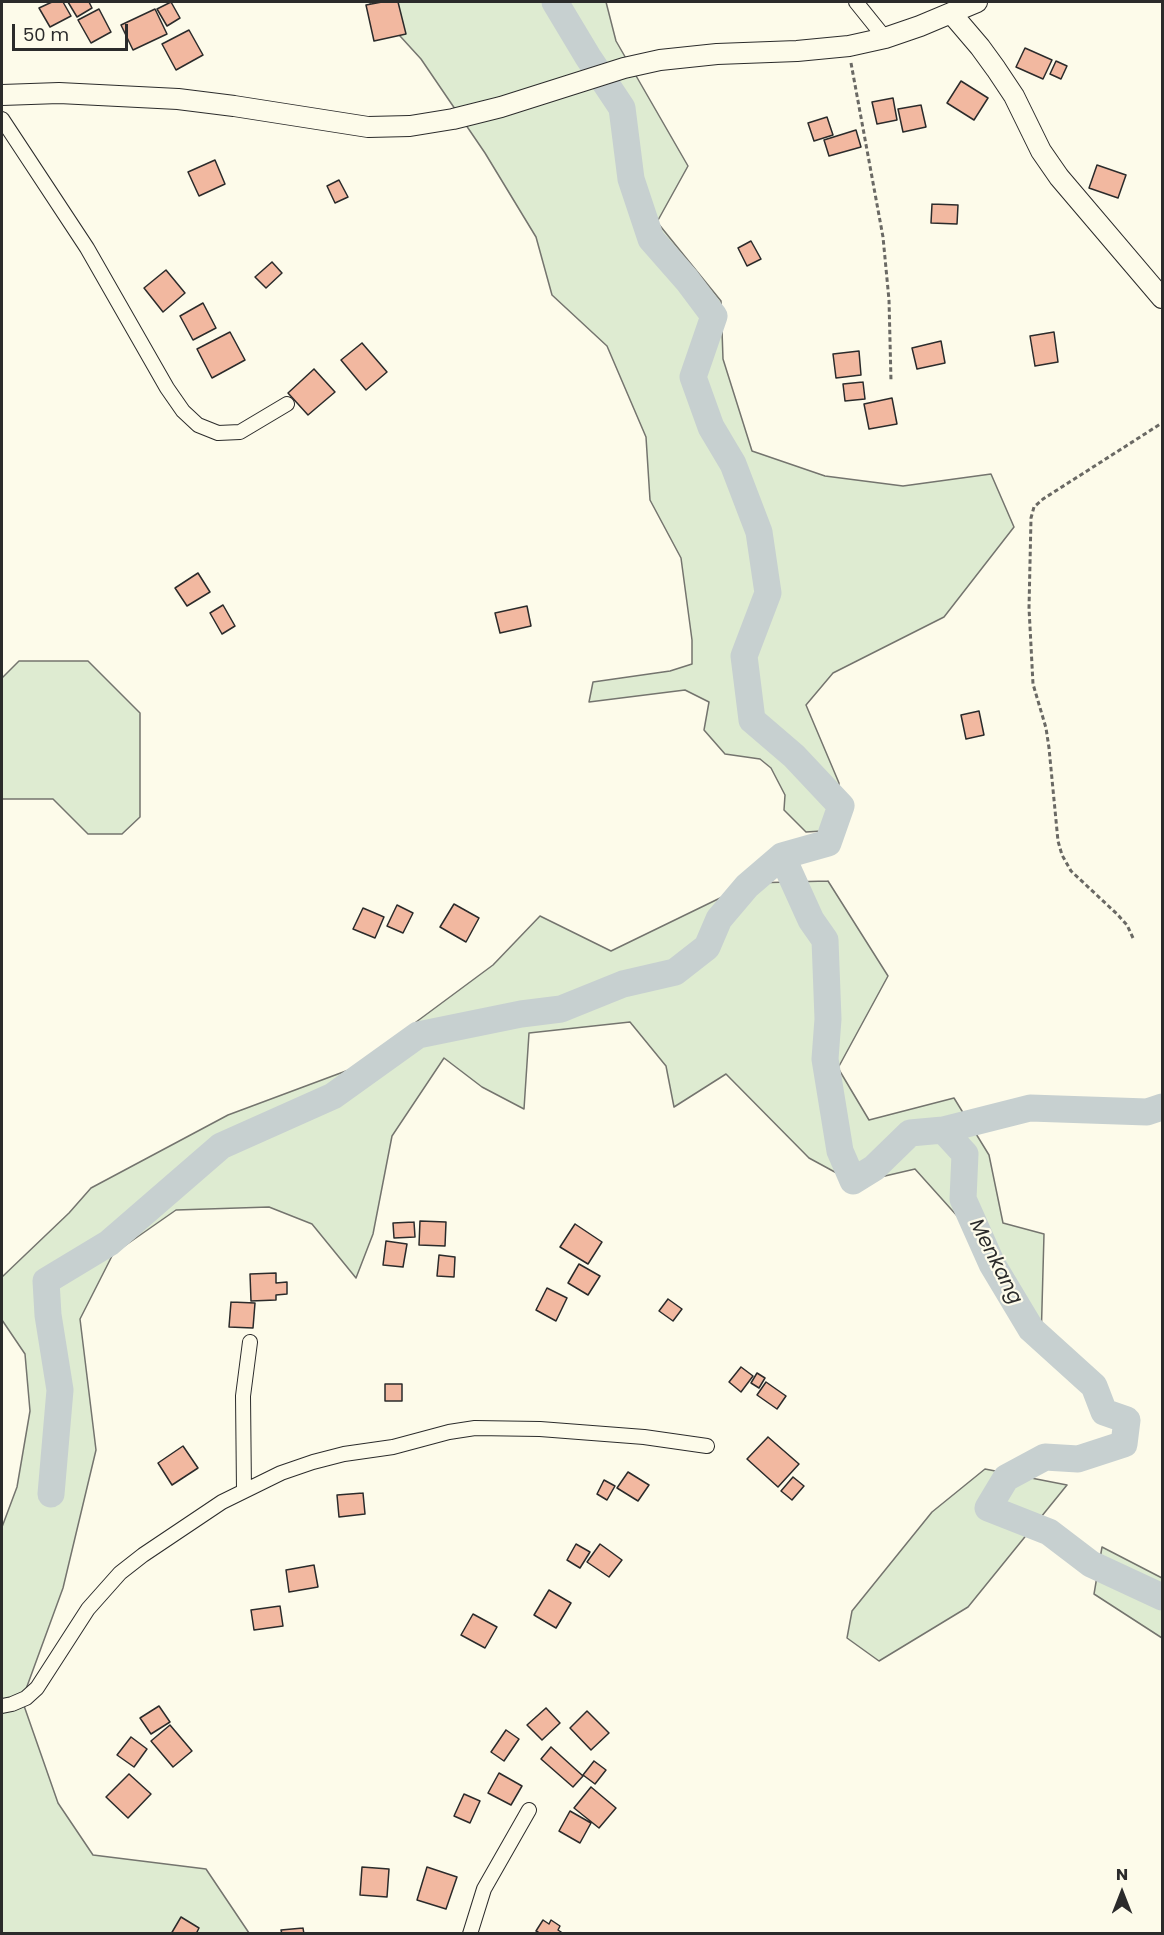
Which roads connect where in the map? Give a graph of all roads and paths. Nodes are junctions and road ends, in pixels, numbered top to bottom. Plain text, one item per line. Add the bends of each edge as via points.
1 (856, 2) edge
2 (977, 2) edge
3 (951, 13) junction
4 (885, 38) junction
5 (849, 46) junction
6 (2, 95) edge
7 (2, 119) edge
8 (1162, 298) edge
9 (891, 381) dead end
10 (287, 404) dead end
11 (1162, 423) edge
12 (1133, 938) dead end
13 (249, 1342) dead end
14 (707, 1446) dead end
15 (244, 1491) junction
16 (2, 1706) edge
17 (529, 1810) dead end
18 (470, 1934) edge

1 - 4 street
2 - 3 main road
3 - 4 main road
3 - 8 main road via 1014,96 1041,151 1059,177
4 - 5 main road
5 - 6 main road via 684,56 624,68 501,107 410,126 368,127 178,99 59,93
5 - 9 path via 883,237
7 - 10 street via 87,248 183,411 198,425 218,433 240,432
11 - 12 path via 1043,499 1034,507 1031,518 1029,608 1033,684 1046,728 1058,841 1071,871 1117,914
13 - 15 street via 243,1396
14 - 15 street via 644,1437 475,1428 313,1462
15 - 16 street via 120,1573 88,1609 37,1688 26,1698
17 - 18 street via 484,1889

